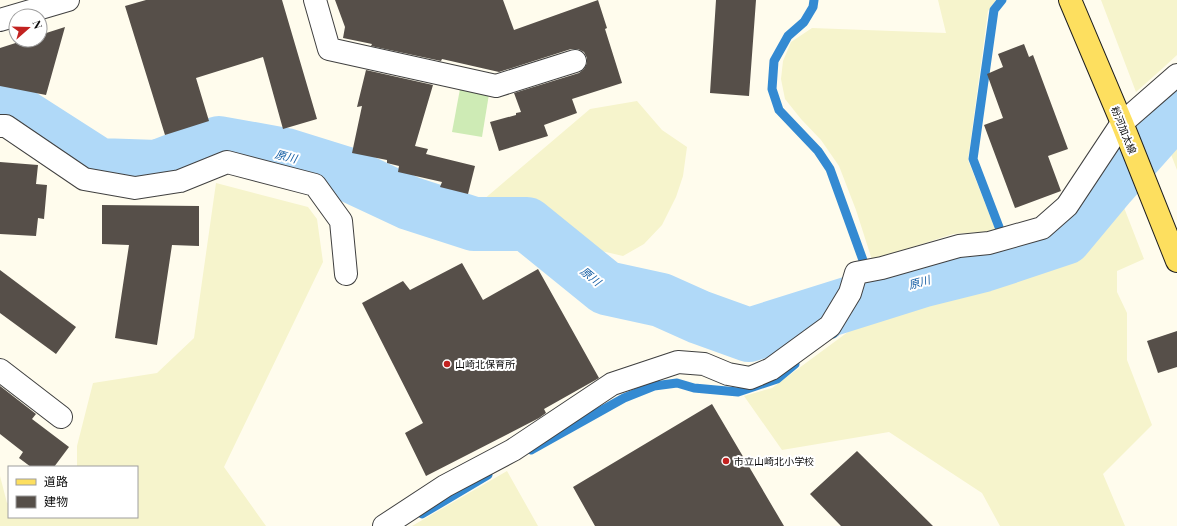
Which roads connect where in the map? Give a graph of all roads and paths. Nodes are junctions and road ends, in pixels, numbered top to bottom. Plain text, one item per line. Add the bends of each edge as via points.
1 (6, 0) edge
2 (68, 0) edge
3 (315, 0) edge
4 (1070, 0) edge
5 (0, 16) edge
6 (0, 20) edge
7 (575, 61) dead end
8 (1177, 75) edge
9 (0, 126) edge
10 (1124, 128) junction
11 (1177, 261) edge
12 (346, 274) dead end
13 (0, 370) edge
14 (61, 417) dead end
15 (384, 526) edge

1 - 5 street
2 - 6 street
3 - 7 street via 329,49 496,86
4 - 10 main road, 粉河加太線
8 - 10 street
9 - 12 street via 6,126 84,179 135,188 180,181 227,162 315,185 341,221
10 - 11 main road, 粉河加太線
10 - 15 street via 1067,206 1042,228 989,243 959,246 856,273 850,293 830,326 770,369 750,378 728,374 704,364 678,362 612,384 513,450 445,486
13 - 14 street

